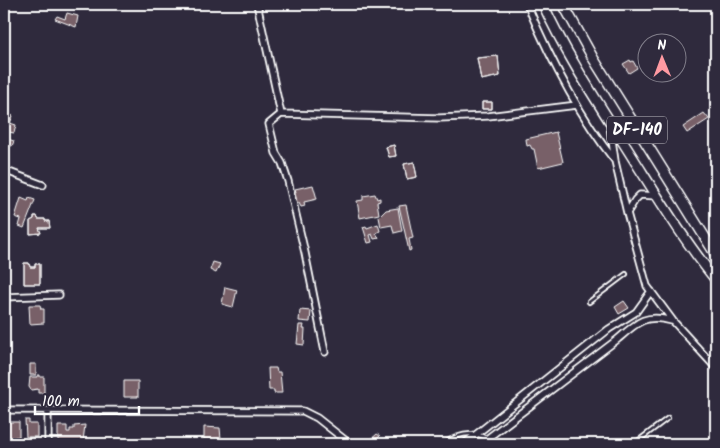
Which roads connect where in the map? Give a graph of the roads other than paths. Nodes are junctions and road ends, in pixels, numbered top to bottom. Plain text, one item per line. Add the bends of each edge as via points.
1 (257, 4) edge
2 (527, 4) edge
3 (544, 4) edge
4 (563, 4) edge
5 (577, 105) junction
6 (281, 114) junction
7 (609, 121) junction
8 (615, 160) junction
9 (4, 170) edge
10 (43, 185) dead end
11 (658, 196) junction
12 (627, 213) junction
13 (716, 255) edge
14 (626, 274) dead end
15 (716, 280) edge
16 (651, 291) junction
17 (59, 295) dead end
18 (4, 297) edge
19 (589, 302) dead end
20 (673, 321) junction
21 (619, 323) junction
22 (626, 332) junction
23 (599, 337) junction
24 (607, 348) junction
25 (325, 352) dead end
26 (716, 368) edge
27 (4, 410) edge
28 (48, 411) junction
29 (668, 418) dead end
30 (478, 434) junction
31 (487, 439) junction
32 (48, 444) edge
33 (350, 444) edge
34 (443, 444) edge
35 (466, 444) edge
36 (480, 444) edge
37 (634, 444) edge

1 - 6 street
2 - 5 street
3 - 7 main road, DF-140 via 572,62
4 - 13 main road, DF-140
5 - 6 street via 449,118
5 - 8 street
6 - 25 street via 269,124 276,153 288,181
7 - 8 street
7 - 11 main road, DF-140
8 - 12 street
9 - 10 street
11 - 12 street via 640,196
11 - 15 main road, DF-140
12 - 16 street via 644,277
14 - 19 lane
16 - 20 street
16 - 21 street via 636,312
17 - 18 street
20 - 22 street via 660,317 646,318
20 - 26 street
21 - 22 street
21 - 23 street
22 - 24 street
23 - 24 street
23 - 30 street
24 - 31 street
27 - 28 street
28 - 32 street
28 - 33 street via 303,411
29 - 37 lane
30 - 31 lane
30 - 34 lane via 456,436
30 - 35 street
31 - 36 street

